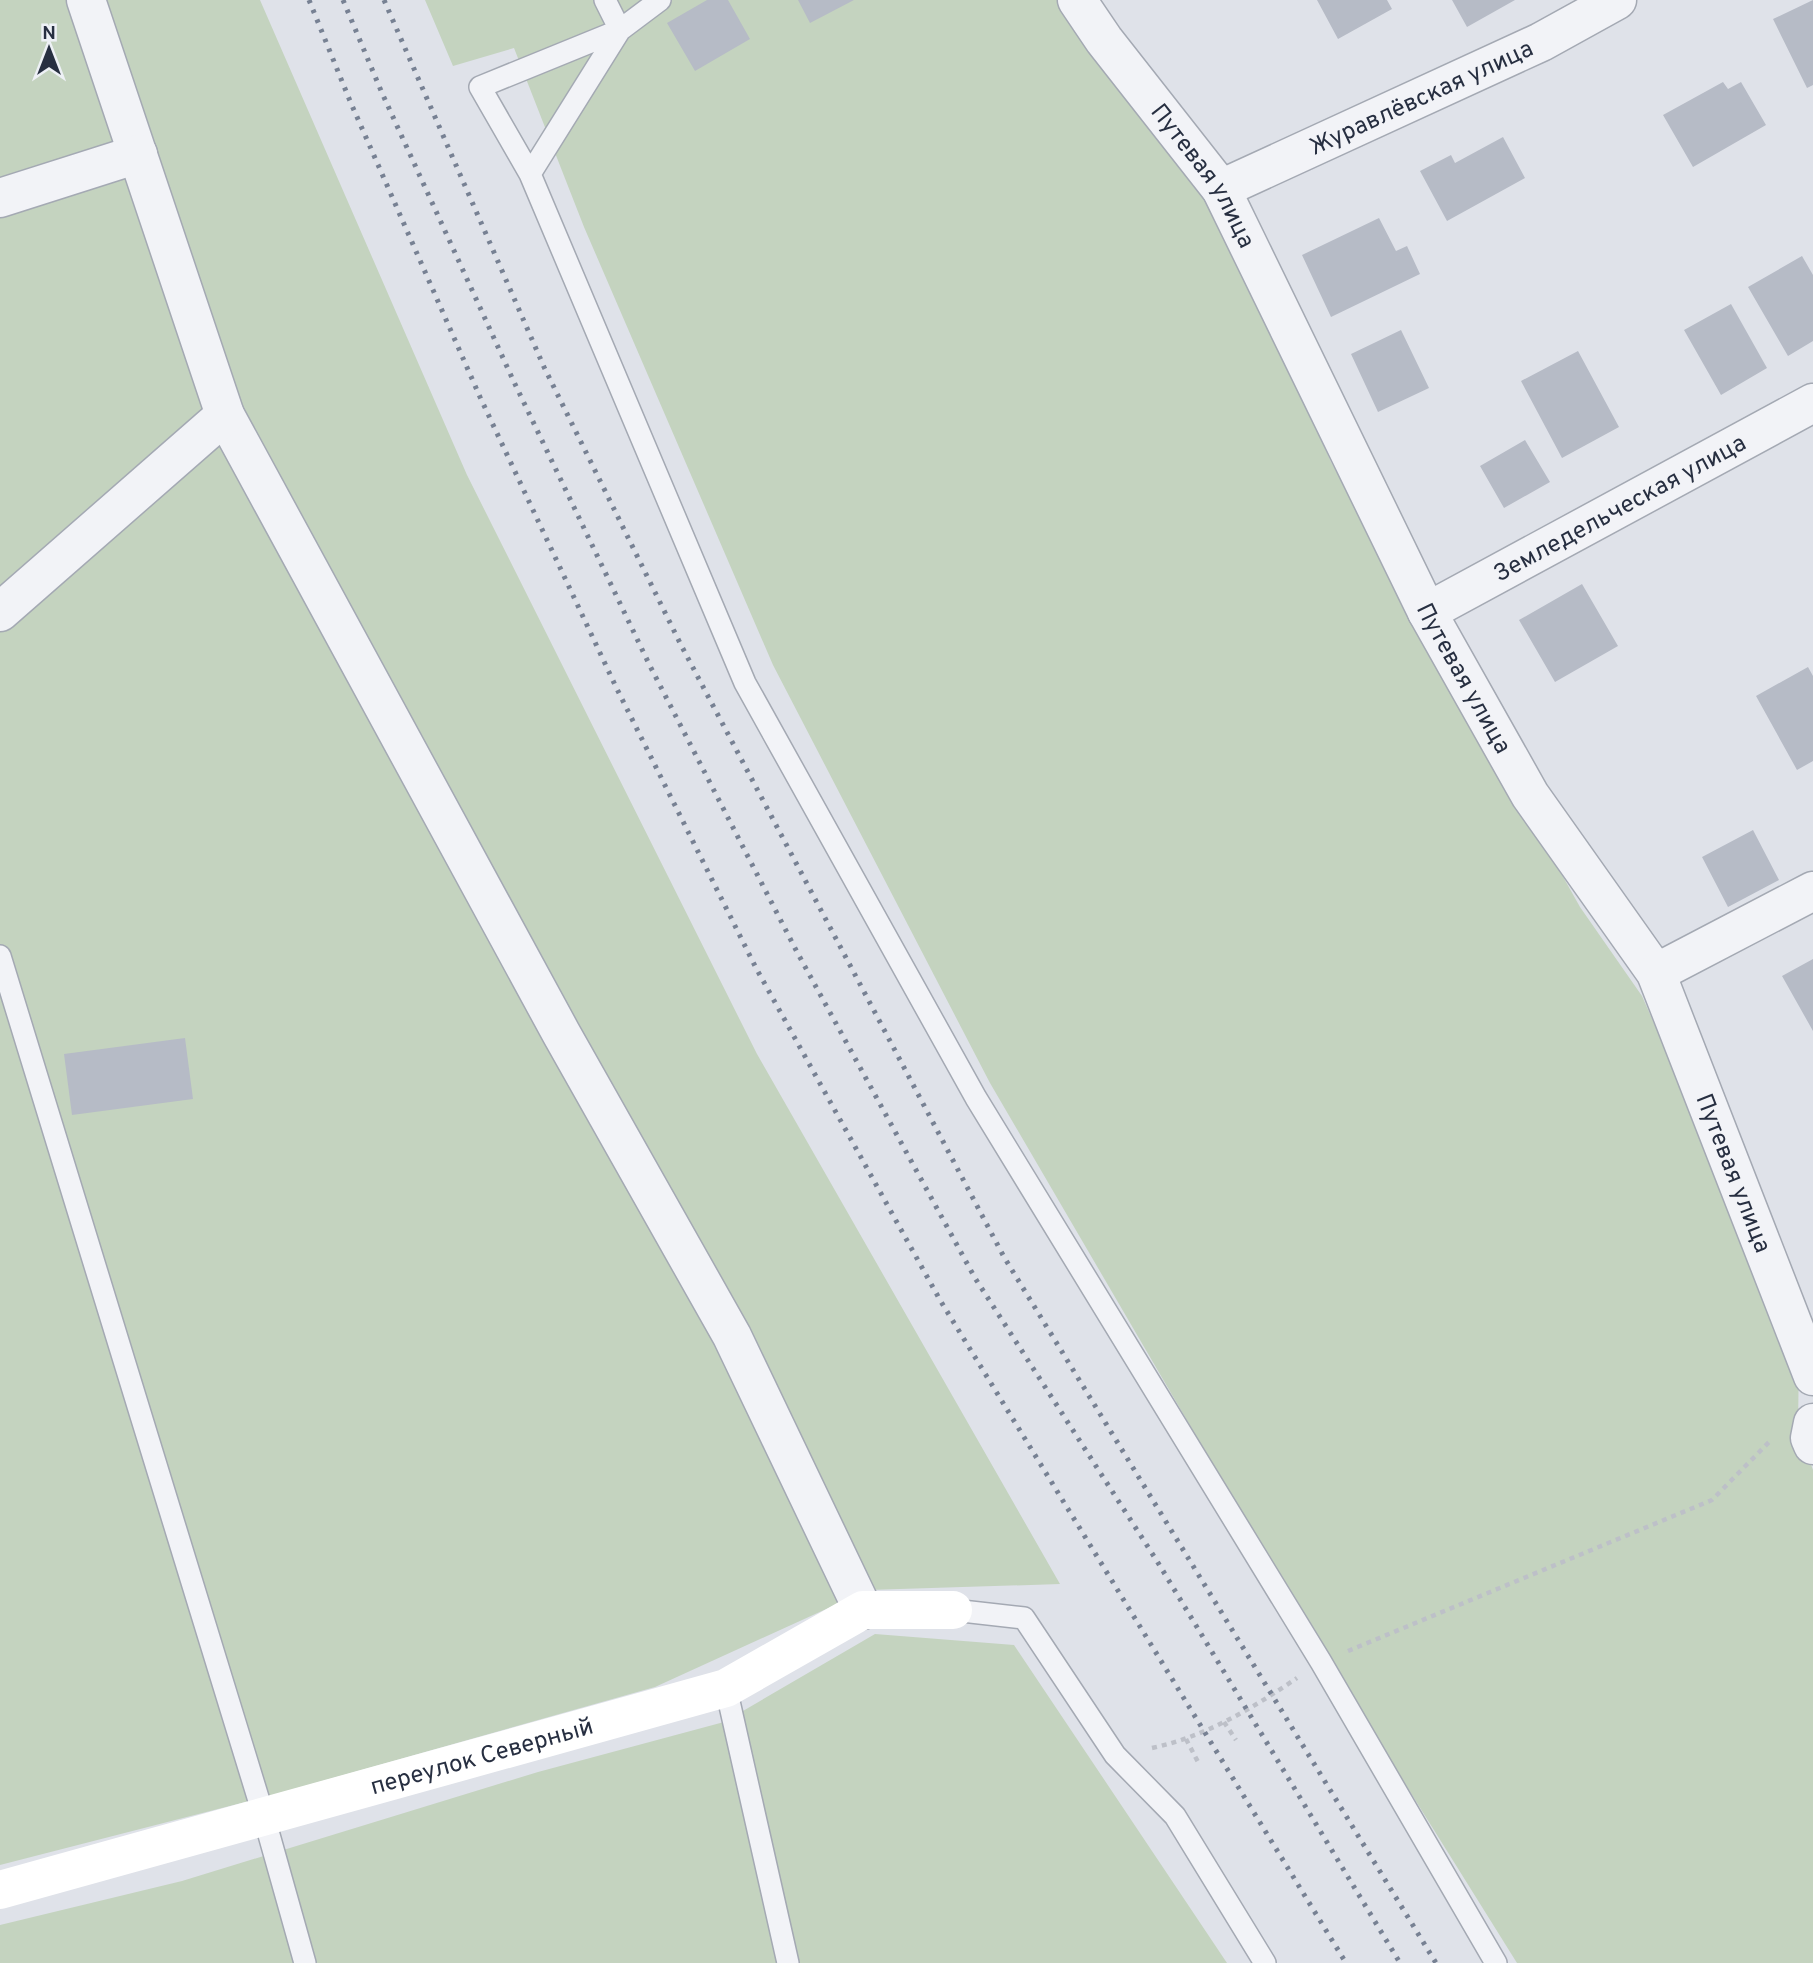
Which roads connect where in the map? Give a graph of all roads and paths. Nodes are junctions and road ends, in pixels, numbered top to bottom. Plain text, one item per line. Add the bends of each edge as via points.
1 (86, 0) edge
2 (605, 0) edge
3 (660, 0) edge
4 (1077, 0) edge
5 (1618, 0) edge
6 (620, 30) junction
7 (138, 154) junction
8 (530, 174) junction
9 (1221, 189) junction
10 (0, 198) edge
11 (1813, 403) edge
12 (225, 415) junction
13 (0, 612) edge
14 (1427, 612) junction
15 (1813, 891) edge
16 (0, 956) edge
17 (1656, 973) junction
18 (1813, 1376) edge
19 (1813, 1423) edge
20 (1776, 1435) dead end
21 (1813, 1445) edge
22 (863, 1610) junction
23 (953, 1610) joint
24 (1321, 1662) junction
25 (726, 1688) junction
26 (1224, 1722) junction
27 (1186, 1739) junction
28 (1236, 1740) dead end
29 (1115, 1755) junction
30 (1198, 1762) dead end
31 (264, 1817) junction
32 (0, 1890) edge
33 (305, 1963) edge
34 (788, 1963) edge
35 (1265, 1963) edge
36 (1496, 1963) edge

1 - 7 street
2 - 6 lane
3 - 6 lane
4 - 9 street, Путевая улица
5 - 9 street, Журавлёвская улица via 1541,42
6 - 8 lane
6 - 8 lane via 480,87
7 - 10 street
7 - 12 street
8 - 24 lane via 745,683 976,1098
9 - 14 street, Путевая улица
11 - 14 street, Земледельческая улица
12 - 13 street
12 - 22 street via 561,1033 732,1336
14 - 17 street, Путевая улица via 1530,795
15 - 17 street
16 - 31 lane
17 - 18 street, Путевая улица
19 - 21 street
20 - 24 path via 1712,1500
22 - 23 street, переулок Северный
22 - 25 street, переулок Северный
23 - 29 lane via 1024,1618
24 - 26 path
24 - 36 lane
25 - 31 street, переулок Северный
25 - 34 lane
26 - 27 path
26 - 28 path
27 - 29 path
27 - 30 path
29 - 35 lane via 1175,1816
31 - 32 street, переулок Северный
31 - 33 lane

